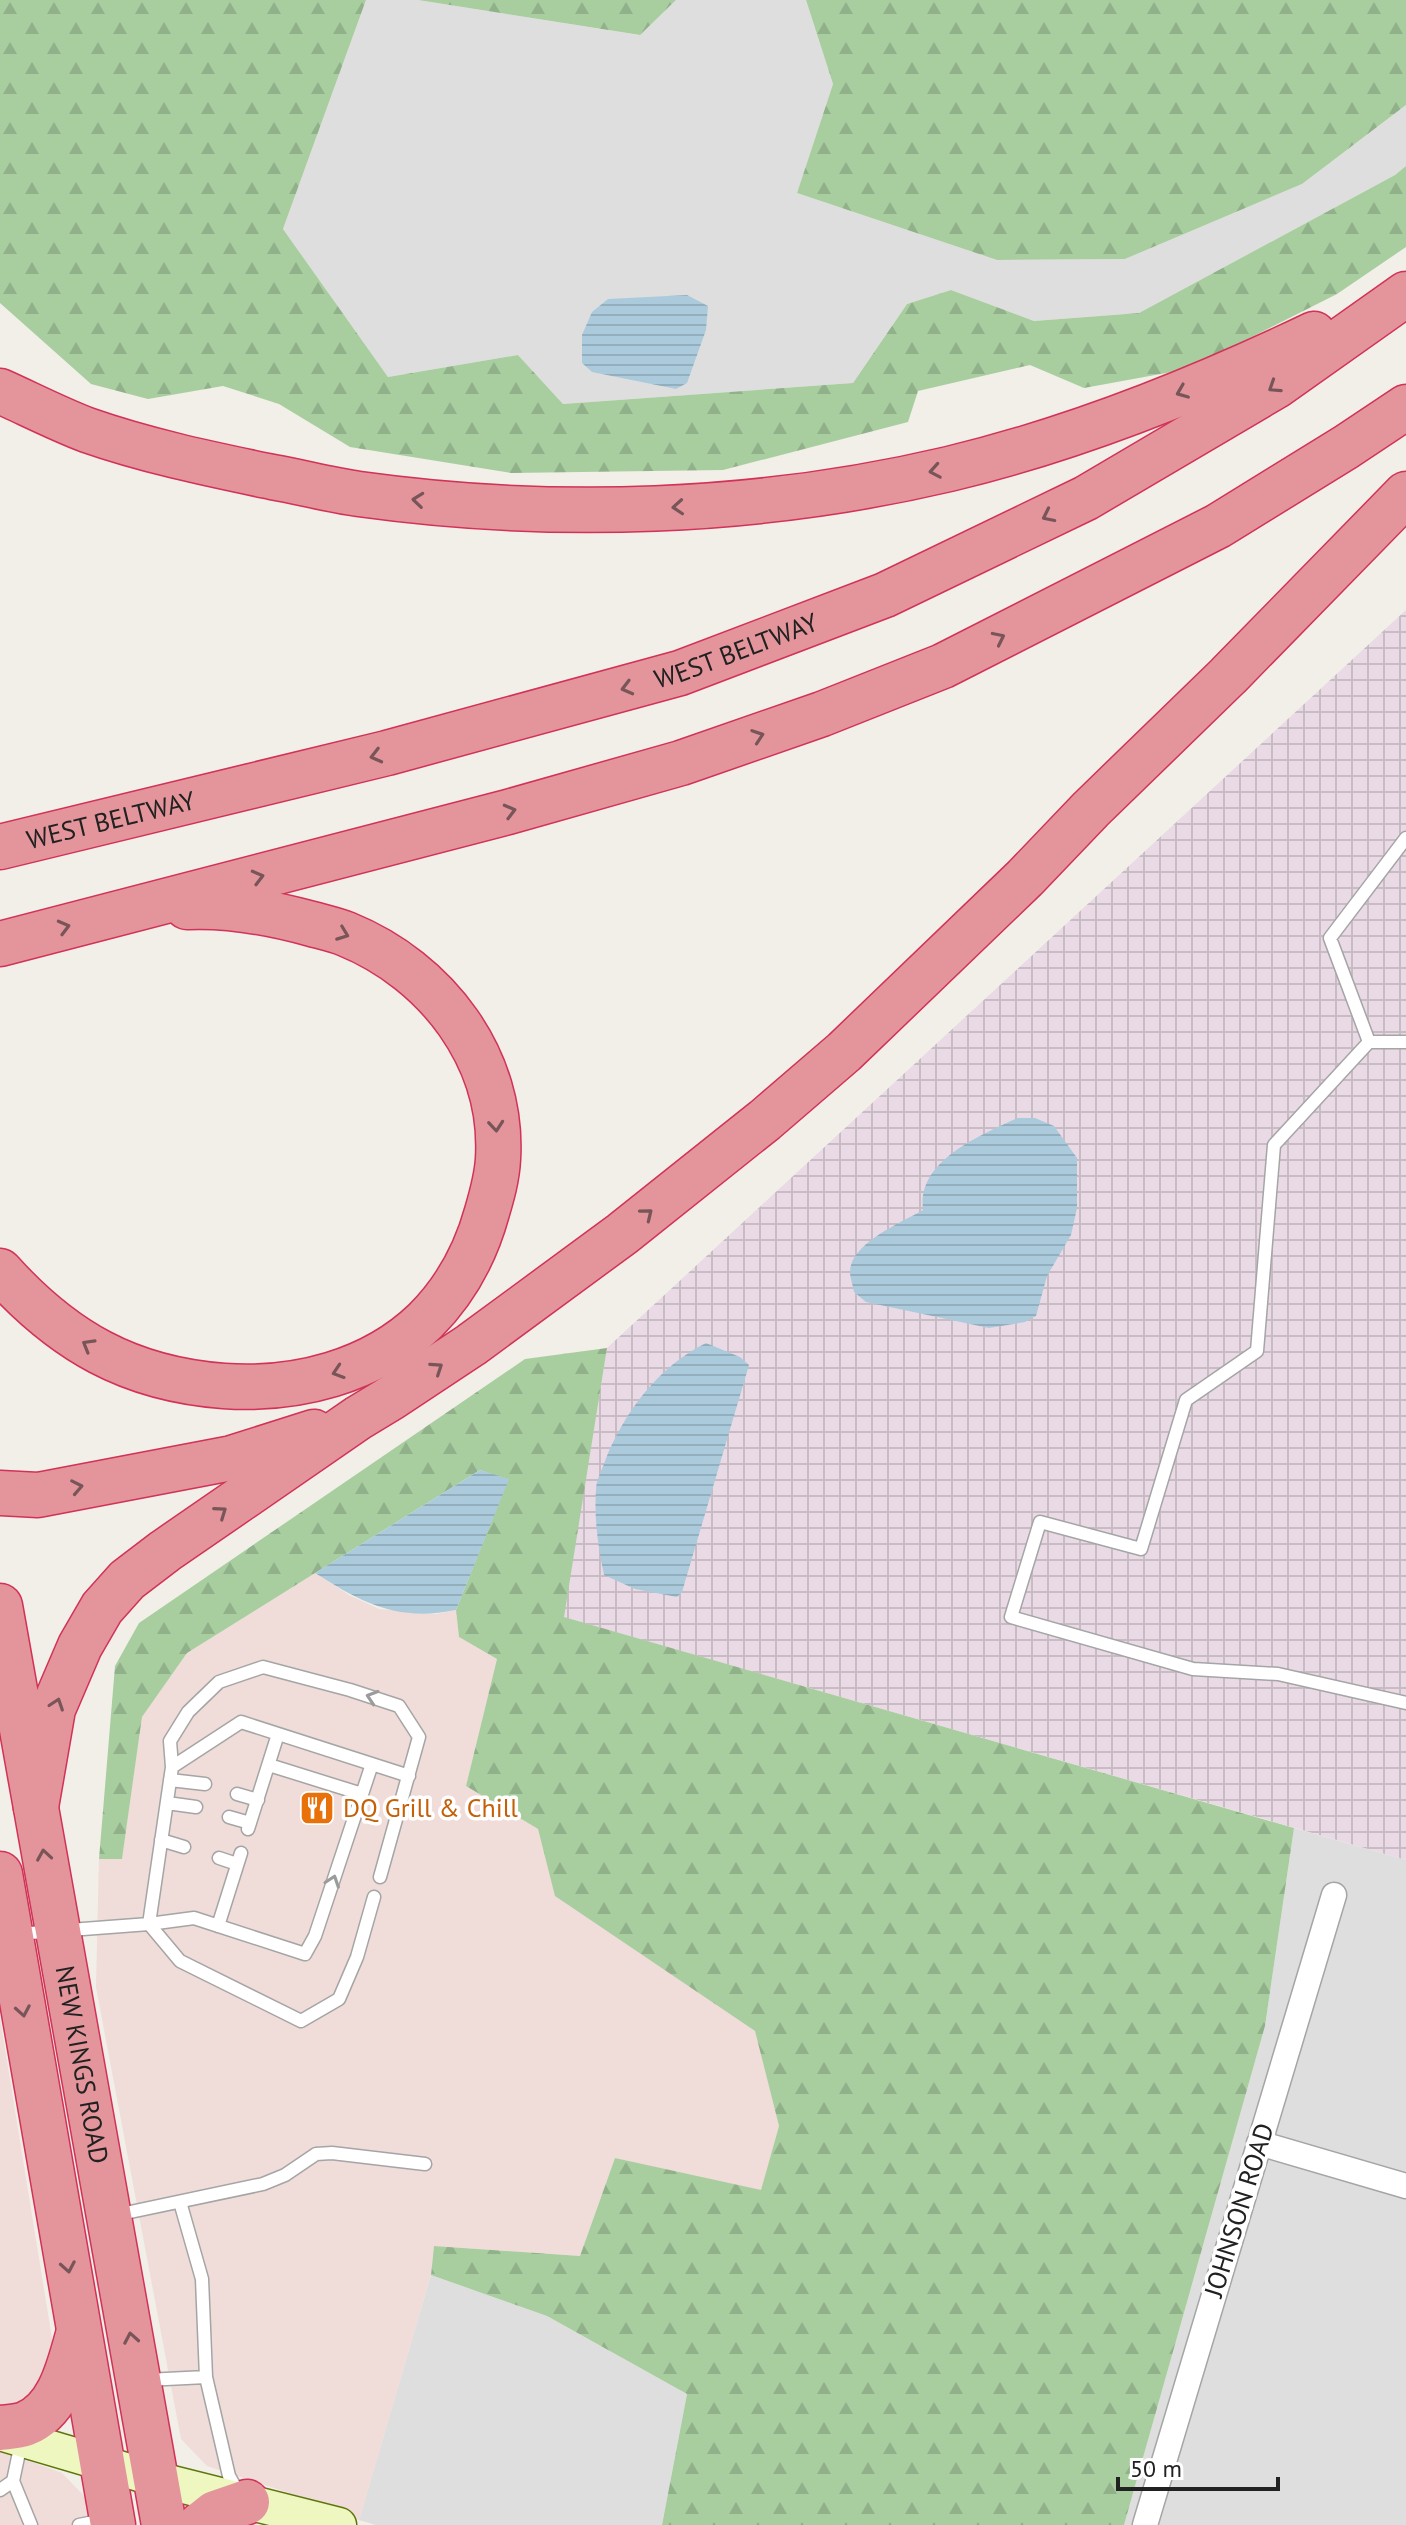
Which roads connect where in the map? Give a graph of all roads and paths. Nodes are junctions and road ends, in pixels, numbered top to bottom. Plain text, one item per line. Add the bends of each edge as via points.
1 (1406, 292) edge
2 (0, 391) edge
3 (1406, 407) edge
4 (1406, 494) edge
5 (1406, 838) edge
6 (0, 847) edge
7 (128, 910) junction
8 (0, 944) edge
9 (1369, 1042) junction
10 (1406, 1042) edge
11 (0, 1271) edge
12 (358, 1418) junction
13 (0, 1493) edge
14 (0, 1606) edge
15 (1406, 1703) edge
16 (278, 1734) junction
17 (372, 1764) junction
18 (269, 1765) junction
19 (171, 1774) junction
20 (409, 1776) junction
21 (205, 1784) dead end
22 (237, 1794) dead end
23 (362, 1794) junction
24 (258, 1800) junction
25 (167, 1803) junction
26 (36, 1807) junction
27 (196, 1807) dead end
28 (229, 1817) dead end
29 (161, 1840) junction
30 (184, 1847) dead end
31 (219, 1858) dead end
32 (0, 1874) edge
33 (380, 1877) dead end
34 (1334, 1895) dead end
35 (374, 1897) dead end
36 (149, 1924) junction
37 (218, 1926) junction
38 (57, 1932) junction
39 (10, 1934) junction
40 (1259, 2143) junction
41 (425, 2164) dead end
42 (1406, 2186) edge
43 (180, 2202) junction
44 (109, 2217) junction
45 (79, 2333) junction
46 (206, 2377) junction
47 (138, 2381) junction
48 (7, 2434) edge
49 (101, 2463) junction
50 (156, 2479) junction
51 (13, 2481) junction
52 (0, 2490) edge
53 (247, 2502) junction
54 (101, 2523) edge
55 (327, 2523) edge
56 (31, 2525) edge
57 (164, 2525) edge
58 (200, 2525) edge
59 (1145, 2525) edge

1 -> 2 highway via 1248,366 1094,427 949,469 777,500 621,510 489,507 358,494 164,453 85,429
1 -> 6 highway, WEST BELTWAY via 1276,386 1086,498 885,595 680,673 387,753
7 -> 3 highway via 681,763 835,709 943,666 1218,526
12 -> 4 highway via 471,1345 622,1234 844,1052 1025,878
5 - 9 lane via 1330,938
8 -> 7 highway
7 -> 11 highway via 206,907 281,915 346,934 396,961 433,991 455,1015 477,1053 494,1106 499,1156 480,1239 459,1278 425,1321 388,1350 324,1377 281,1385 193,1384 116,1361 28,1303
9 - 10 lane
9 - 15 lane via 1274,1145 1257,1351 1186,1400 1141,1549 1040,1522 1011,1617 1193,1669 1278,1674
13 -> 12 highway via 38,1495 232,1458
26 -> 12 highway via 53,1709 102,1608 165,1551
14 - 26 highway, NEW KINGS ROAD
16 - 17 lane
16 - 18 lane
16 - 19 lane via 241,1722
17 - 20 lane
17 - 23 lane
18 - 23 lane
18 - 24 lane
20 -> 19 lane via 419,1737 399,1706 263,1667 219,1682 188,1712 170,1741
19 - 21 lane
19 - 25 lane
20 - 33 lane
22 - 24 lane
37 -> 23 lane via 305,1954
24 - 28 lane via 249,1826
25 - 27 lane
25 - 29 lane
38 -> 26 highway, NEW KINGS ROAD
29 - 30 lane
29 - 36 lane
31 - 37 lane via 239,1858
32 - 39 highway, NEW KINGS ROAD
34 - 40 street, JOHNSON ROAD
35 - 36 lane via 339,1999 301,2021 180,1961
36 - 37 lane via 194,1918
36 - 38 lane
38 - 39 lane
38 - 44 highway, NEW KINGS ROAD
39 -> 45 highway, NEW KINGS ROAD
40 - 42 street
40 - 59 street, JOHNSON ROAD
41 - 43 lane via 316,2154 263,2184
43 - 44 lane
43 - 46 lane via 202,2279
47 -> 44 highway, NEW KINGS ROAD
45 - 48 highway via 65,2379 49,2406
45 - 49 highway, NEW KINGS ROAD
46 - 47 lane
46 - 53 lane via 229,2476
47 - 50 highway, NEW KINGS ROAD
48 - 49 street
48 - 51 lane
49 - 50 street
49 - 54 highway, NEW KINGS ROAD
50 - 53 street
50 - 57 highway, NEW KINGS ROAD
51 - 52 lane
51 - 56 lane
53 - 55 street
53 - 58 highway via 215,2513

